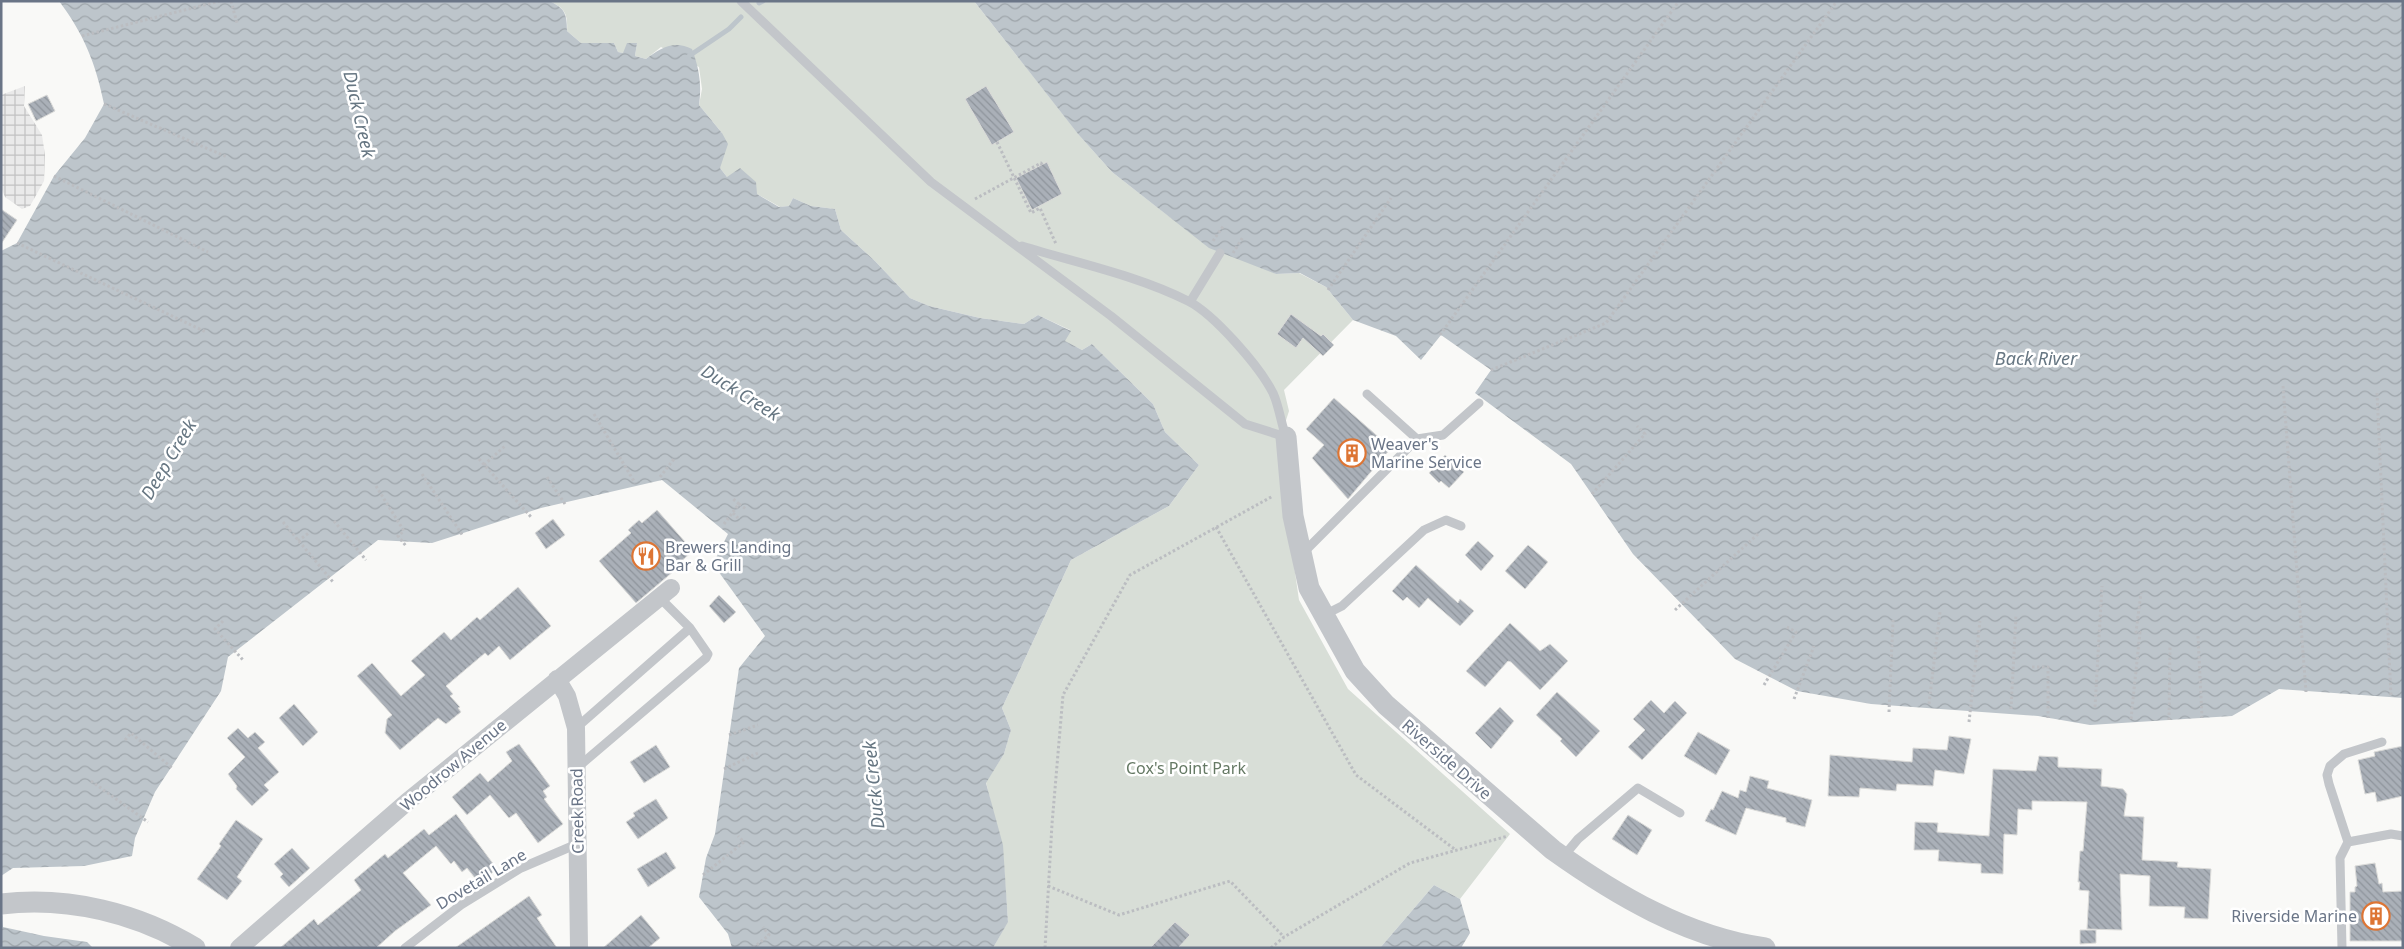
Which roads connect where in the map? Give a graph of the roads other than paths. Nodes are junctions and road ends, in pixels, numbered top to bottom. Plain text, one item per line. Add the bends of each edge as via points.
1 (741, 1) edge
2 (1015, 244) junction
3 (1220, 253) dead end
4 (1190, 302) junction
5 (1367, 394) dead end
6 (1479, 403) dead end
7 (1286, 437) junction
8 (1418, 439) junction
9 (1461, 526) dead end
10 (1300, 555) junction
11 (665, 593) joint
12 (1323, 615) junction
13 (690, 628) junction
14 (557, 679) junction
15 (576, 728) junction
16 (2382, 742) dead end
17 (576, 769) junction
18 (1680, 813) dead end
19 (2403, 836) edge
20 (2348, 842) junction
21 (577, 844) junction
22 (1563, 858) junction
23 (6, 903) edge
24 (196, 948) edge
25 (239, 948) edge
26 (406, 948) edge
27 (579, 948) edge
28 (1765, 948) edge
29 (2342, 948) edge

1 - 2 lane via 931,182
2 - 4 lane via 1133,279
2 - 7 lane via 1245,424
3 - 4 lane
4 - 7 lane via 1225,331 1254,363 1273,394
5 - 8 lane
6 - 8 lane via 1443,435
7 - 10 street, Riverside Drive
8 - 10 lane
9 - 12 lane via 1446,520 1424,530 1342,606
10 - 12 street, Riverside Drive via 1309,588
11 - 13 lane
11 - 14 street, Woodrow Avenue
12 - 22 street, Riverside Drive via 1365,685
13 - 15 lane
13 - 17 lane via 706,650 706,658
14 - 15 street, Creek Road via 567,696
14 - 25 street, Woodrow Avenue via 407,802
15 - 17 street, Creek Road
16 - 20 lane via 2344,754 2330,766 2329,784
17 - 21 street, Creek Road
18 - 22 lane via 1638,788 1578,839
19 - 20 lane via 2391,834
20 - 29 lane via 2340,858
21 - 26 lane, Dovetail Lane via 521,868 461,905
21 - 27 street, Creek Road
22 - 28 street, Riverside Drive via 1659,914 1703,933
23 - 24 street via 57,902 104,909 144,922

